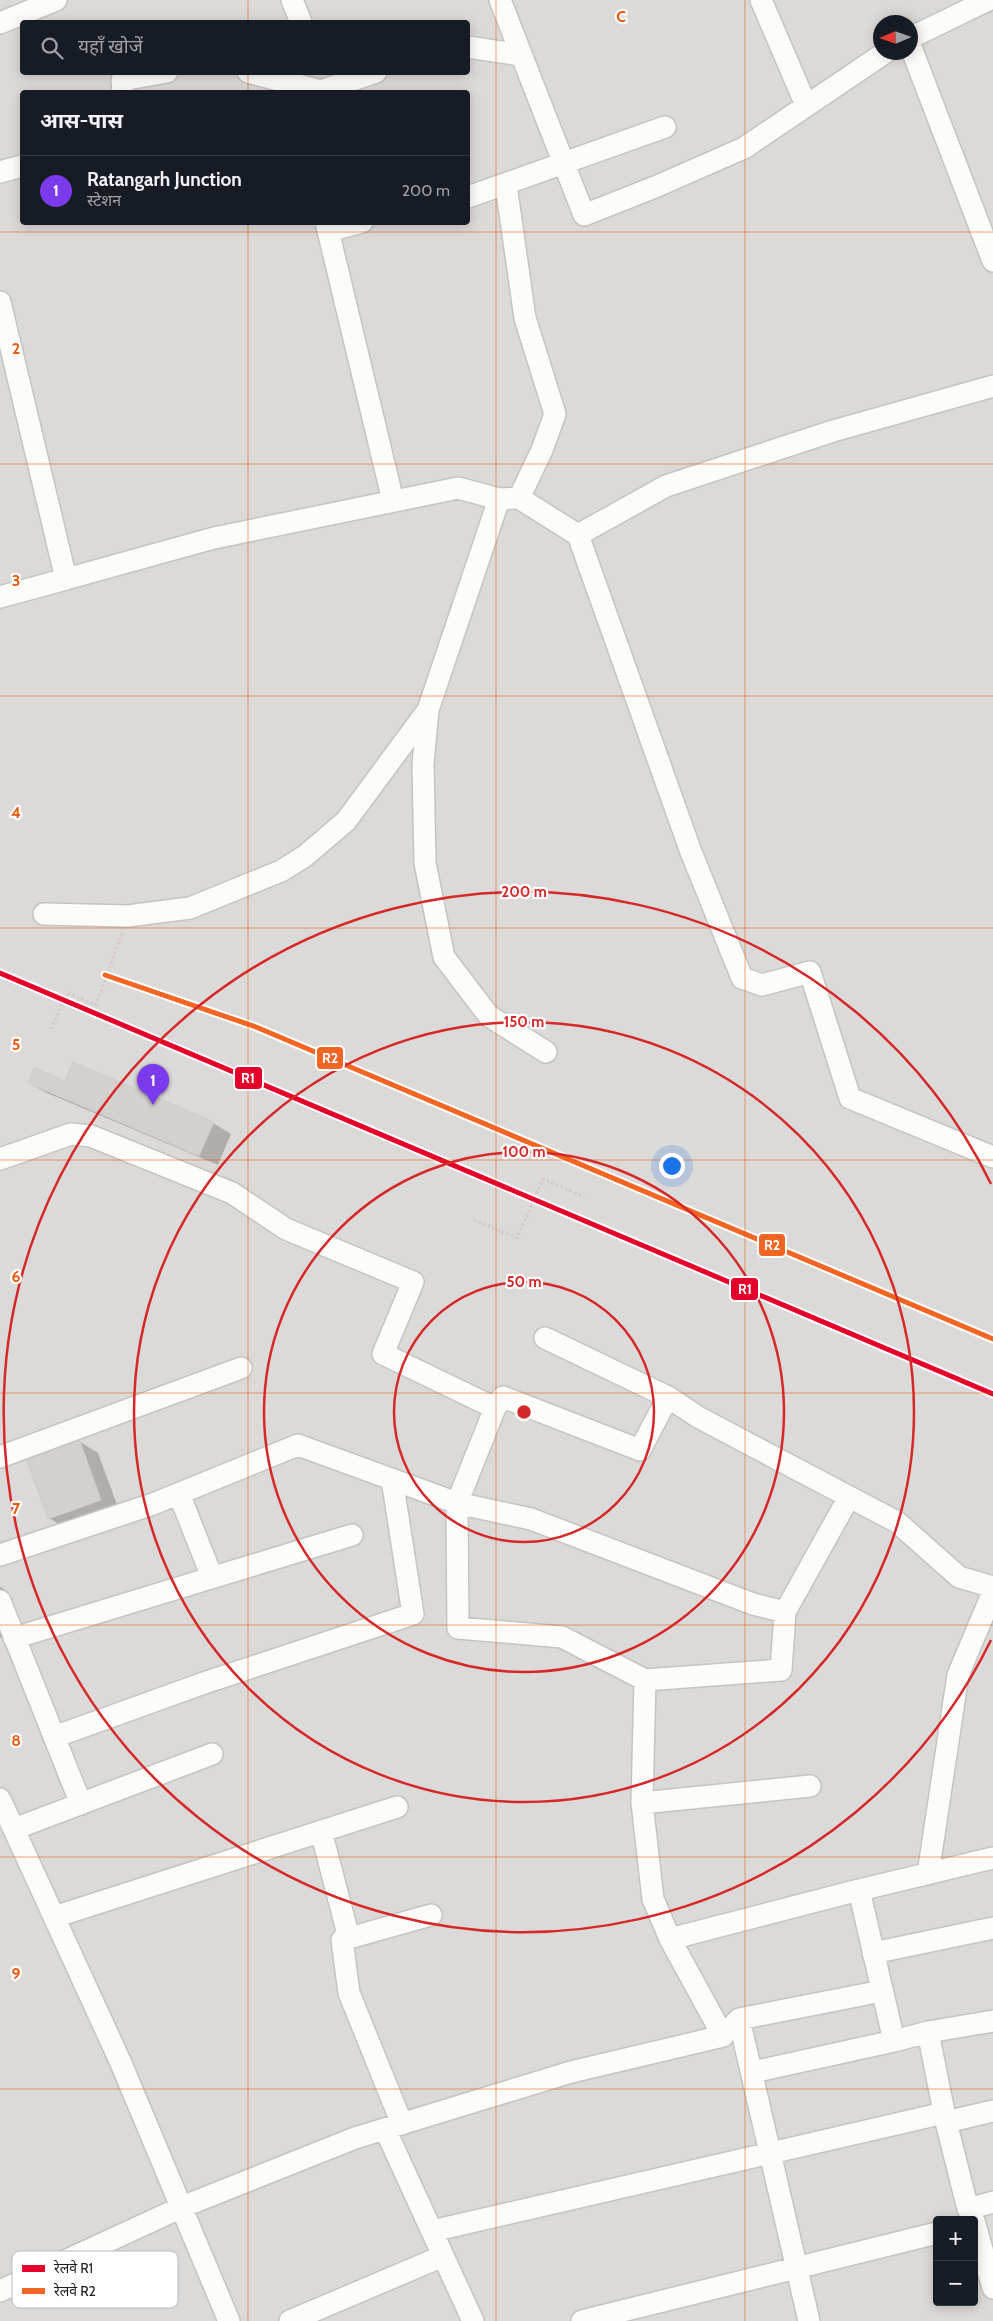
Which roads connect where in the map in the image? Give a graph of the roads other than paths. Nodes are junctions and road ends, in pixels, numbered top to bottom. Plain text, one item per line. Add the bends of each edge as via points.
1 (56, 0) edge
2 (292, 0) edge
3 (500, 0) edge
4 (761, 0) edge
5 (988, 0) edge
6 (300, 20) edge
7 (0, 23) edge
8 (918, 34) edge
9 (470, 47) edge
10 (520, 55) junction
11 (874, 60) edge
12 (916, 60) edge
13 (150, 75) edge
14 (264, 75) edge
15 (363, 75) edge
16 (318, 85) edge
17 (123, 90) edge
18 (806, 105) junction
19 (665, 127) dead end
20 (564, 165) junction
21 (20, 167) edge
22 (0, 172) edge
23 (506, 185) junction
24 (470, 196) edge
25 (341, 225) edge
26 (327, 227) edge
27 (993, 261) edge
28 (0, 302) edge
29 (993, 386) edge
30 (509, 499) junction
31 (393, 501) junction
32 (578, 535) junction
33 (66, 579) junction
34 (0, 597) edge
35 (428, 710) junction
36 (44, 914) dead end
37 (546, 1052) dead end
38 (993, 1157) edge
39 (0, 1159) edge
40 (545, 1338) dead end
41 (241, 1368) dead end
42 (668, 1397) junction
43 (495, 1408) junction
44 (0, 1456) edge
45 (392, 1479) junction
46 (179, 1494) junction
47 (849, 1497) junction
48 (457, 1503) junction
49 (352, 1535) dead end
50 (0, 1555) edge
51 (212, 1577) junction
52 (993, 1588) edge
53 (993, 1592) edge
54 (0, 1601) edge
55 (786, 1612) junction
56 (14, 1638) junction
57 (644, 1680) junction
58 (54, 1737) junction
59 (212, 1754) dead end
60 (810, 1786) dead end
61 (0, 1799) edge
62 (642, 1803) junction
63 (81, 1804) junction
64 (397, 1807) dead end
65 (14, 1829) junction
66 (321, 1831) junction
67 (993, 1858) edge
68 (928, 1874) junction
69 (859, 1890) junction
70 (431, 1915) dead end
71 (54, 1917) junction
72 (993, 1928) edge
73 (349, 1938) junction
74 (670, 1939) junction
75 (873, 1953) junction
76 (882, 1990) junction
77 (739, 2019) junction
78 (993, 2021) edge
79 (928, 2032) junction
80 (723, 2036) junction
81 (894, 2041) junction
82 (753, 2072) junction
83 (993, 2111) edge
84 (945, 2118) junction
85 (393, 2126) junction
86 (772, 2153) junction
87 (993, 2202) edge
88 (182, 2207) junction
89 (972, 2216) edge
90 (977, 2216) edge
91 (432, 2231) junction
92 (933, 2234) edge
93 (978, 2236) edge
94 (88, 2251) edge
95 (444, 2256) junction
96 (798, 2268) junction
97 (12, 2286) edge
98 (993, 2288) edge
99 (0, 2292) edge
100 (229, 2321) edge
101 (290, 2321) edge
102 (473, 2321) edge
103 (582, 2321) edge
104 (809, 2321) edge

1 - 7 street
2 - 6 street
3 - 10 street
4 - 18 street
5 - 8 street
9 - 10 street
10 - 20 street
11 - 18 street
12 - 27 street
13 - 17 street via 122,80
14 - 16 street
15 - 16 street
18 - 20 street via 744,148 655,188 584,215
19 - 20 street
20 - 23 street
21 - 22 street
23 - 24 street
23 - 30 street via 526,318 555,414 542,450
25 - 26 street
26 - 31 street
28 - 33 street
29 - 32 street via 833,431 666,486
30 - 31 street via 458,488
30 - 32 street
30 - 35 street
31 - 33 street via 214,538
32 - 38 street via 691,852 742,978 762,985 810,972 850,1098
33 - 34 street
35 - 36 street via 346,821 305,856 281,871 190,908 128,916
35 - 37 street via 423,764 425,863 444,957 489,1016
39 - 43 street via 71,1134 91,1136 232,1193 286,1229 413,1282 382,1354
40 - 42 street
41 - 44 street
42 - 43 street via 640,1450 503,1397
42 - 47 street via 698,1417
43 - 48 street
45 - 46 street via 298,1445
45 - 48 street
45 - 58 street via 413,1614
46 - 50 street
46 - 51 street
47 - 52 street via 896,1522 959,1576
47 - 55 street
48 - 55 street via 531,1519 753,1604
48 - 57 street via 458,1628 562,1637
49 - 51 street
51 - 56 street
53 - 68 street via 958,1675
54 - 56 street
55 - 57 street via 781,1670
56 - 58 street
57 - 62 street
58 - 63 street
59 - 63 street
60 - 62 street
61 - 65 street
62 - 74 street via 653,1899
63 - 65 street
64 - 66 street
65 - 71 street
66 - 71 street
66 - 73 street
67 - 68 street
68 - 69 street
69 - 74 street
69 - 75 street
70 - 73 street
71 - 88 street
72 - 75 street
73 - 85 street via 342,1940 350,1992
74 - 80 street
75 - 76 street
76 - 77 street
76 - 81 street
77 - 80 street
77 - 82 street
78 - 79 street
79 - 81 street
79 - 84 street
80 - 85 street via 571,2072
81 - 82 street
82 - 86 street
83 - 84 street
84 - 86 street
84 - 89 street
85 - 88 street
85 - 91 street
86 - 91 street
86 - 96 street
87 - 90 street
88 - 94 street
88 - 100 street
91 - 95 street
92 - 96 street
93 - 98 street
95 - 101 street
95 - 102 street
96 - 103 street
96 - 104 street
97 - 99 street

